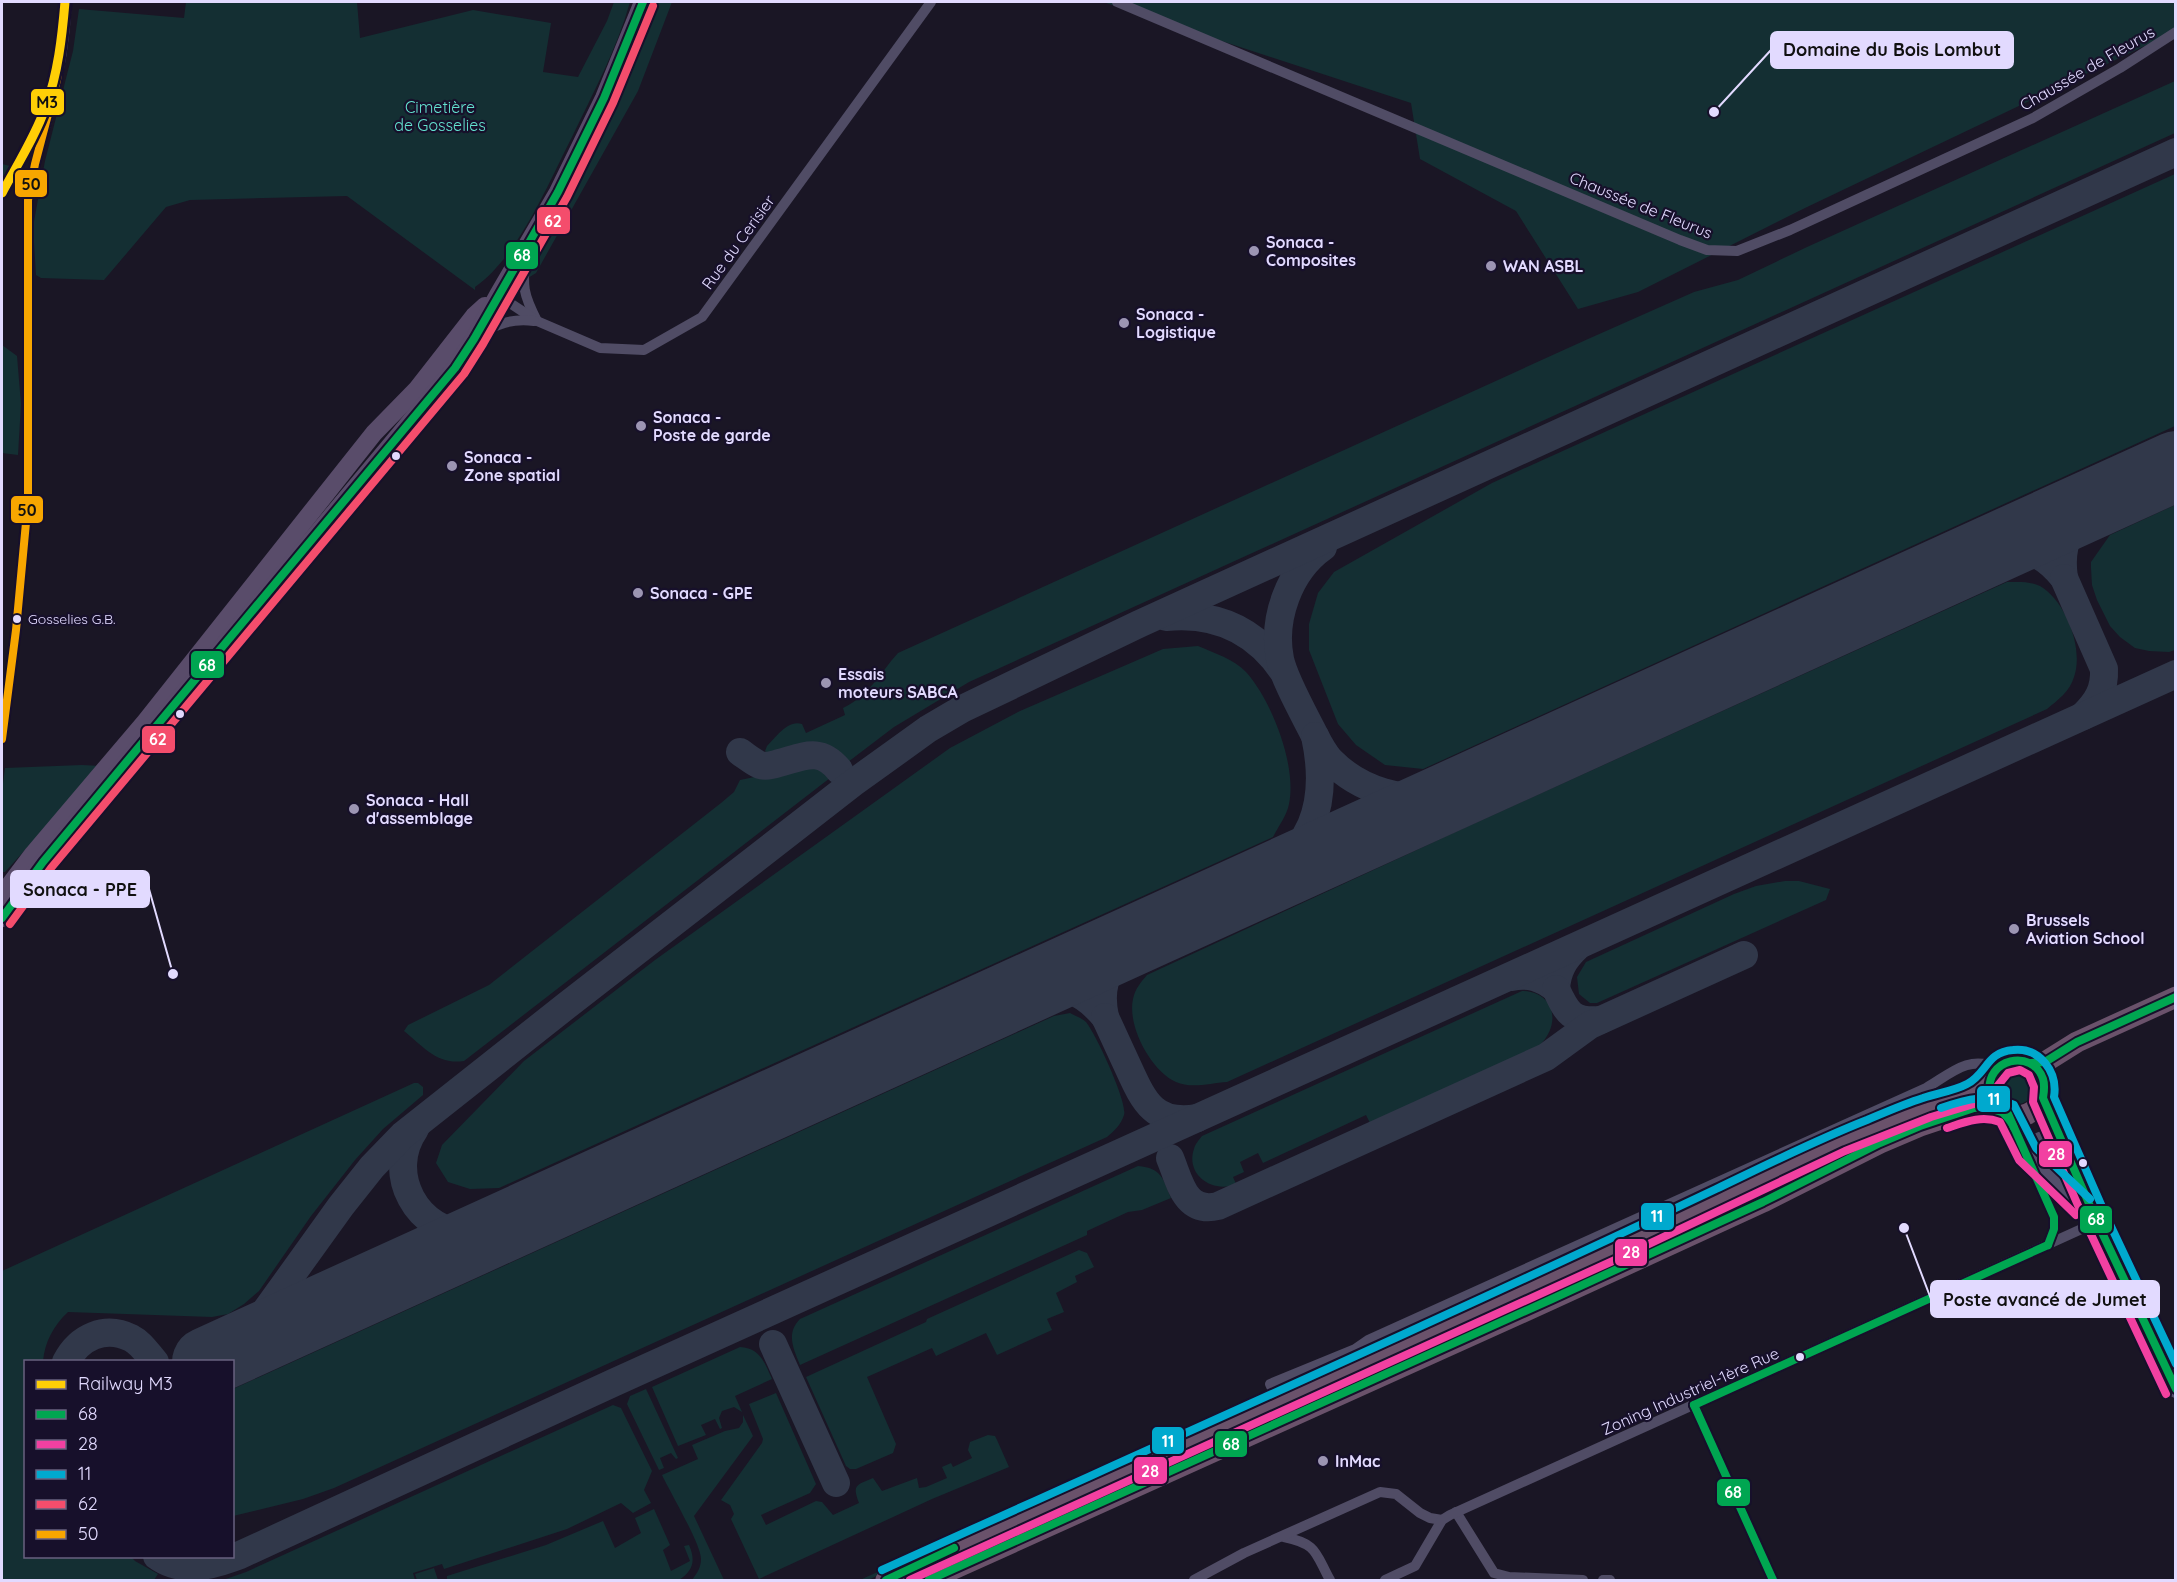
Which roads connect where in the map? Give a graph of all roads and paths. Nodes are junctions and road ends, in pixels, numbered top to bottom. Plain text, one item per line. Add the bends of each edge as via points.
1 (68, 2) edge
2 (643, 2) edge
3 (931, 2) edge
4 (1117, 2) edge
5 (2175, 32) edge
6 (525, 248) junction
7 (498, 295) junction
8 (537, 321) junction
9 (474, 339) junction
10 (2, 740) edge
11 (3, 899) edge
12 (2175, 997) edge
13 (2142, 999) dead end
14 (2175, 1011) edge
15 (2077, 1042) junction
16 (2031, 1063) junction
17 (1993, 1074) junction
18 (2044, 1092) junction
19 (2004, 1113) junction
20 (2061, 1138) junction
21 (2027, 1155) junction
22 (2090, 1226) junction
23 (2048, 1245) junction
24 (2175, 1390) edge
25 (1694, 1405) junction
26 (1456, 1512) junction
27 (1442, 1520) junction
28 (1284, 1537) junction
29 (1610, 1580) edge
30 (886, 1581) edge
31 (929, 1581) edge
32 (1194, 1581) edge
33 (1330, 1581) edge
34 (1385, 1581) edge
35 (1583, 1581) edge
36 (1603, 1581) edge
37 (1773, 1581) edge

1 - 10 street via 64,43 28,200 28,501
2 - 6 main road via 604,99
3 - 8 street, Rue du Cerisier via 702,317 644,350 600,348
4 - 5 street, Chaussée de Fleurus via 1680,240 1707,250 1737,251 2033,118
6 - 7 main road
6 - 8 street via 523,284
7 - 8 street, Rue du Cerisier
7 - 9 main road
7 - 11 main road via 474,316 417,389 375,433
8 - 9 street via 510,320
9 - 11 main road via 455,368 43,862
12 - 15 highway
13 - 15 highway via 2138,1006
14 - 18 highway via 2062,1064
15 - 16 highway via 2045,1062
16 - 17 highway via 2013,1060 2003,1063
16 - 18 highway via 2043,1077
17 - 19 highway via 1989,1094
17 - 30 highway via 1969,1095 1841,1142 1611,1250 1274,1393
18 - 19 highway via 2033,1111 2016,1116
18 - 20 street
19 - 21 street
19 - 31 highway via 1974,1108 1880,1143 1763,1202
20 - 21 street via 2038,1136 2030,1142
20 - 22 street
21 - 22 street via 2048,1173
21 - 23 street via 2054,1217
22 - 23 street, Zoning Industriel-1ère Rue
22 - 24 street
23 - 25 street, Zoning Industriel-1ère Rue
25 - 26 street, Zoning Industriel-1ère Rue
25 - 37 street
26 - 27 street, Zoning Industriel-1ère Rue
26 - 35 street via 1494,1573
27 - 28 street via 1420,1513 1396,1494 1380,1492
27 - 34 street via 1415,1566
28 - 32 street
28 - 33 street via 1312,1546
29 - 36 street

